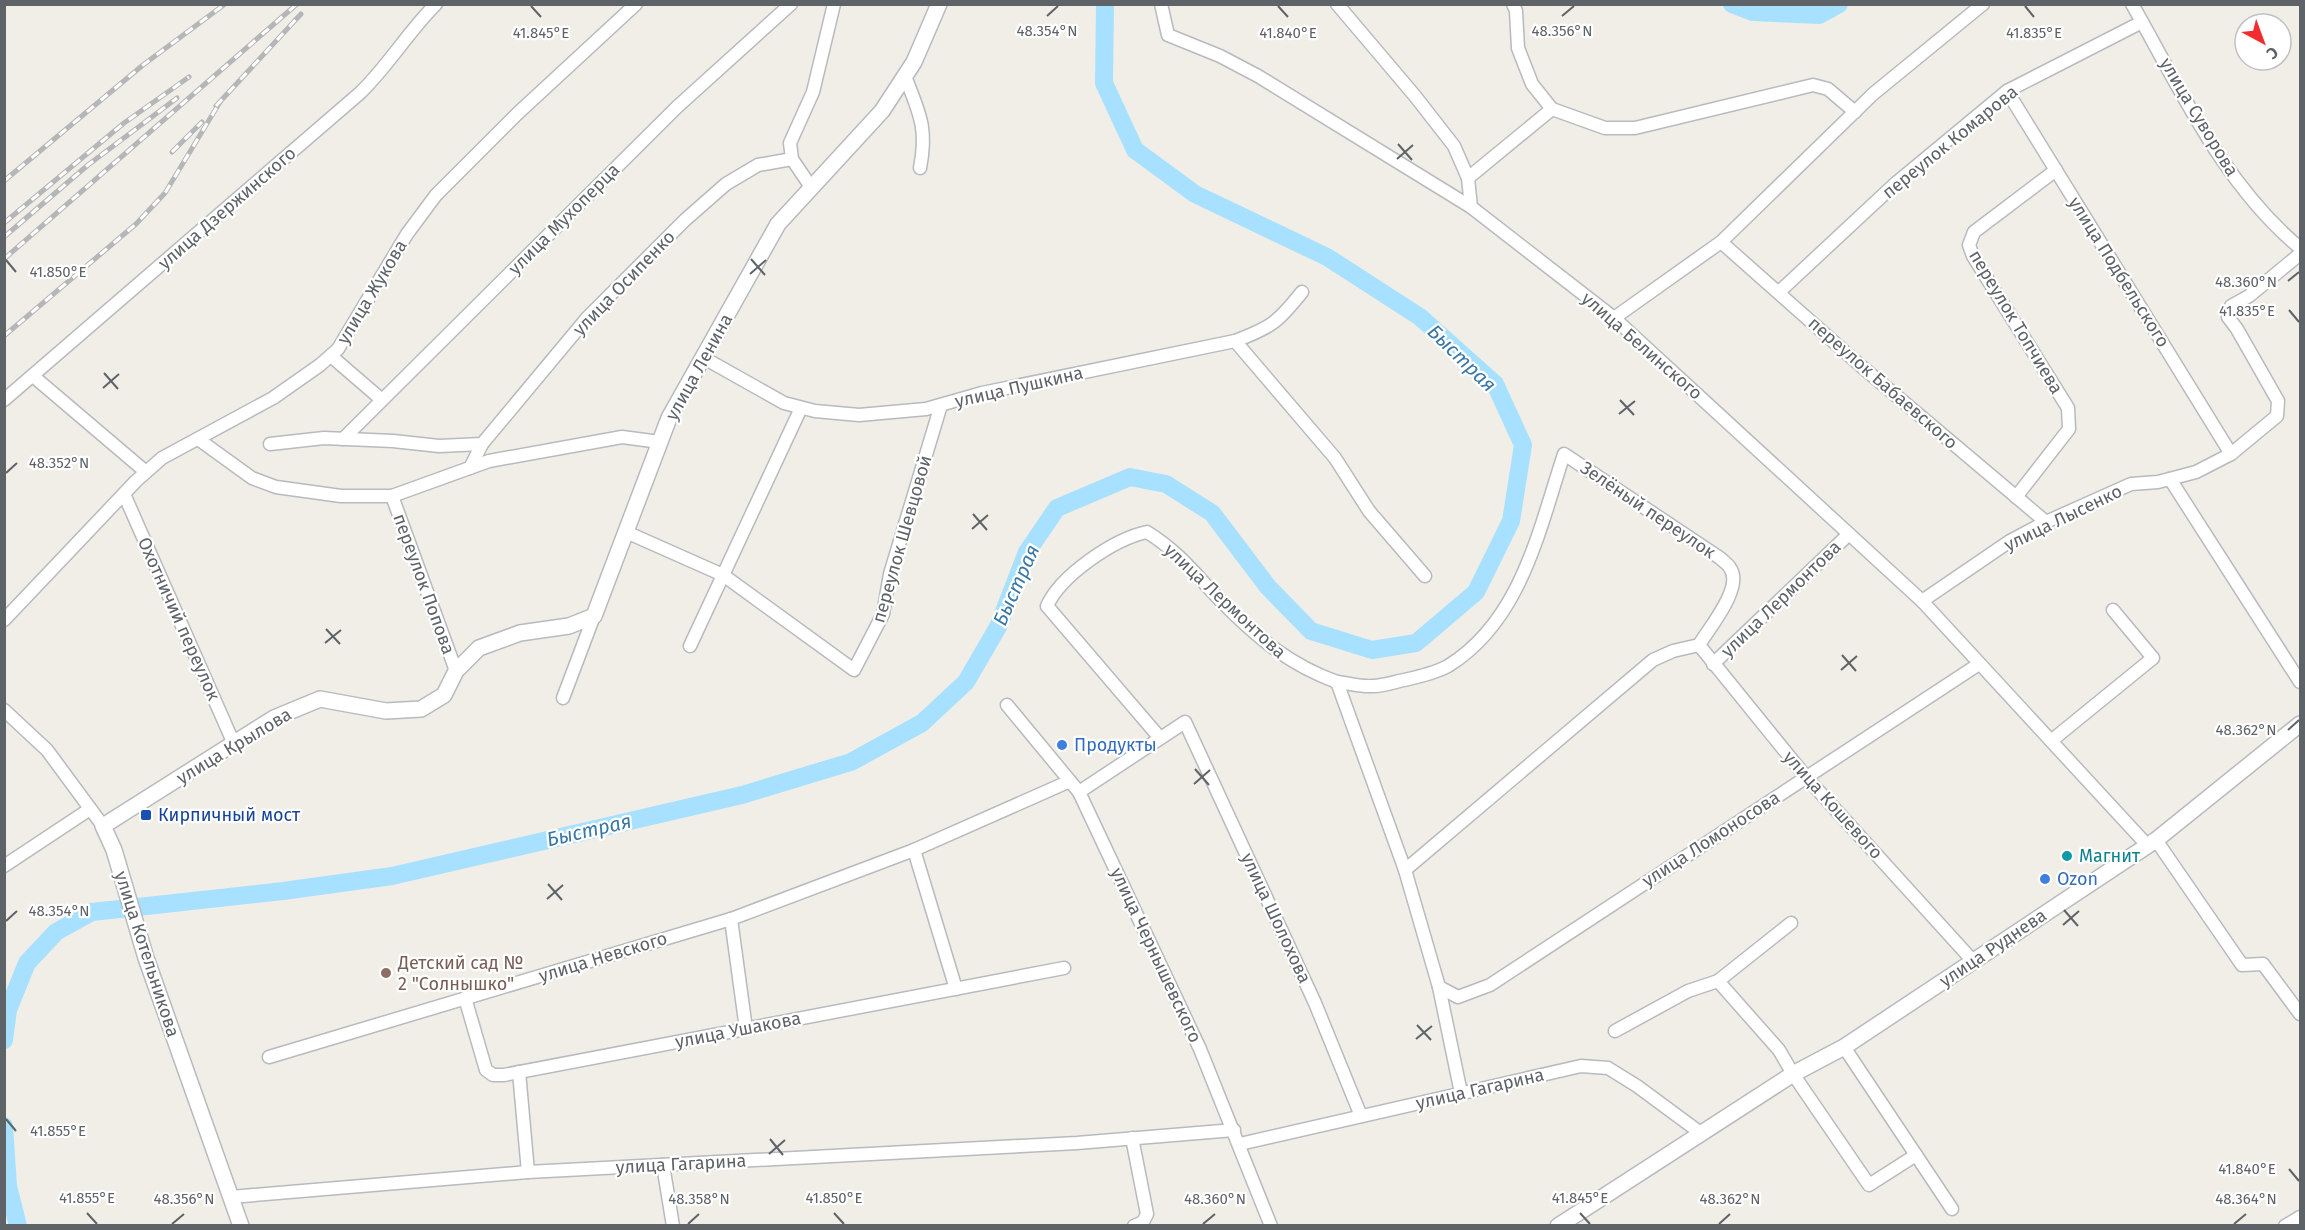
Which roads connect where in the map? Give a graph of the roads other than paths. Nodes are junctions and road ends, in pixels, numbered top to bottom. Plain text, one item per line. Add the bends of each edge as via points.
1 (436, 4) edge
2 (636, 4) edge
3 (790, 4) edge
4 (834, 4) edge
5 (939, 4) edge
6 (1161, 4) edge
7 (1337, 4) edge
8 (1513, 4) edge
9 (1983, 4) edge
10 (2132, 4) edge
11 (2142, 22) junction
12 (905, 76) junction
13 (2007, 91) junction
14 (1552, 109) junction
15 (1855, 112) junction
16 (792, 159) junction
17 (920, 168) dead end
18 (2056, 170) junction
19 (1468, 178) junction
20 (811, 187) junction
21 (1471, 207) junction
22 (1721, 242) junction
23 (2301, 248) edge
24 (2301, 254) edge
25 (1302, 292) dead end
26 (1779, 292) junction
27 (1614, 318) junction
28 (1235, 341) junction
29 (331, 356) junction
30 (704, 358) junction
31 (33, 376) junction
32 (4, 400) edge
33 (382, 400) junction
34 (941, 405) junction
35 (801, 408) junction
36 (198, 439) junction
37 (343, 439) junction
38 (660, 442) junction
39 (270, 444) dead end
40 (482, 444) junction
41 (2231, 454) junction
42 (470, 468) junction
43 (146, 472) junction
44 (2170, 479) junction
45 (124, 494) junction
46 (392, 496) junction
47 (2016, 497) junction
48 (2046, 522) junction
49 (626, 532) junction
50 (1849, 534) junction
51 (1732, 569) joint
52 (723, 575) junction
53 (1425, 576) dead end
54 (1922, 602) junction
55 (2113, 610) dead end
56 (594, 616) junction
57 (4, 620) edge
58 (1699, 645) junction
59 (690, 646) dead end
60 (1713, 664) junction
61 (1979, 664) junction
62 (456, 671) junction
63 (1336, 682) junction
64 (2301, 682) edge
65 (563, 698) dead end
66 (1007, 705) dead end
67 (4, 710) edge
68 (2301, 724) edge
69 (1160, 738) junction
70 (2051, 741) junction
71 (234, 744) junction
72 (1806, 777) junction
73 (1070, 781) junction
74 (1079, 792) junction
75 (90, 809) junction
76 (103, 826) junction
77 (2151, 842) junction
78 (914, 850) junction
79 (4, 866) edge
80 (1406, 870) junction
81 (731, 919) junction
82 (1791, 923) dead end
83 (1973, 961) junction
84 (1064, 968) dead end
85 (1718, 981) junction
86 (1439, 987) junction
87 (956, 989) junction
88 (465, 998) junction
89 (2301, 1014) edge
90 (746, 1029) junction
91 (1615, 1031) dead end
92 (1844, 1047) junction
93 (268, 1057) dead end
94 (519, 1072) junction
95 (1793, 1074) junction
96 (1461, 1093) junction
97 (1361, 1116) junction
98 (1234, 1130) junction
99 (1702, 1134) junction
100 (1132, 1138) junction
101 (1240, 1144) junction
102 (1916, 1155) junction
103 (663, 1165) junction
104 (528, 1172) junction
105 (231, 1197) junction
106 (1952, 1209) dead end
107 (2301, 1217) edge
108 (241, 1226) edge
109 (673, 1226) edge
110 (1134, 1226) edge
111 (1270, 1226) edge
112 (1558, 1226) edge
113 (2284, 1226) edge

1 - 31 street, улица Дзержинского via 360,93
2 - 29 street, улица Жукова via 436,195
3 - 33 street, улица Мухоперца via 677,107
4 - 16 street via 813,92 790,142
5 - 12 street, улица Ленина
6 - 21 street, улица Белинского via 1168,34 1258,76
7 - 19 street via 1454,146
8 - 14 street via 1518,48 1532,84
9 - 15 street
10 - 11 street, улица Суворова
11 - 13 street, переулок Комарова
11 - 23 street, улица Суворова via 2223,164 2276,228
12 - 17 street via 921,118 925,143
12 - 20 street, улица Ленина via 882,111
13 - 18 street, улица Подбельского
13 - 26 street, переулок Комарова via 1896,183
14 - 15 street via 1605,128 1635,128 1813,85 1827,89
14 - 19 street
15 - 22 street
16 - 20 street
16 - 40 street, улица Осипенко via 758,165 726,184 686,220 587,318
18 - 41 street, улица Подбельского
18 - 47 street, переулок Топчиева via 1974,232 1969,245 2068,408 2069,429
19 - 21 street
20 - 30 street, улица Ленина via 778,224
21 - 27 street, улица Белинского
22 - 26 street, переулок Бабаевского
22 - 27 street
24 - 41 street, улица Лысенко via 2231,306 2228,317 2278,401 2277,416
25 - 28 street, улица Пушкина via 1280,319 1261,332
26 - 47 street, переулок Бабаевского
27 - 50 street, улица Белинского
28 - 34 street, улица Пушкина via 982,393
28 - 53 street via 1335,458 1369,511
29 - 33 street
29 - 36 street, улица Жукова via 273,398
30 - 35 street, улица Пушкина via 784,404
30 - 38 street, улица Ленина via 669,418
31 - 32 street, улица Дзержинского
31 - 43 street
33 - 37 street, улица Мухоперца
34 - 35 street, улица Пушкина via 859,416
34 - 52 street, переулок Шевцовой via 890,574 883,614 854,670
35 - 52 street
36 - 43 street, улица Жукова via 162,458
36 - 46 street via 252,478 276,487 341,496
37 - 39 street
37 - 40 street via 439,446
38 - 42 street via 622,437 489,461
38 - 49 street, улица Ленина
40 - 42 street, улица Осипенко
41 - 44 street, улица Лысенко via 2196,472
42 - 46 street
43 - 45 street, улица Жукова
44 - 48 street, улица Лысенко via 2131,484
44 - 64 street
45 - 57 street, улица Жукова
45 - 71 street, Охотничий переулок
46 - 62 street, переулок Попова
47 - 48 street, переулок Бабаевского
48 - 54 street, улица Лысенко
49 - 52 street
49 - 56 street, улица Ленина
50 - 54 street, улица Белинского
50 - 60 street, улица Лермонтова
51 - 58 street, улица Лермонтова via 1730,597
51 - 63 street, Зелёный переулок via 1564,454 1532,551 1510,601 1472,648 1446,667 1418,677 1373,686
52 - 59 street
54 - 61 street, улица Белинского
55 - 70 street via 2153,658
56 - 62 street, улица Крылова via 569,626 520,633 479,648
56 - 65 street, улица Ленина
58 - 60 street, улица Кошевого
58 - 80 street, улица Лермонтова via 1653,660
60 - 72 street, улица Кошевого
61 - 70 street, улица Белинского
61 - 72 street, улица Ломоносова
62 - 71 street, улица Крылова via 444,695 421,709 386,711 320,699 274,718
63 - 69 street, улица Лермонтова via 1280,655 1164,543 1147,532 1132,535 1113,544 1068,578 1053,592 1047,606
63 - 80 street
66 - 73 street, улица Чернышевского
67 - 75 street, улица Котельникова via 47,750
68 - 77 street, улица Руднева
69 - 74 street
69 - 97 street, улица Шолохова via 1185,722 1315,1004
70 - 77 street, улица Белинского
71 - 76 street, улица Крылова
72 - 83 street, улица Кошевого
72 - 86 street, улица Ломоносова via 1490,985 1458,997
73 - 74 street, улица Чернышевского
73 - 78 street, улица Невского
74 - 98 street, улица Чернышевского
75 - 76 street, улица Котельникова
75 - 79 street
76 - 105 street, улица Котельникова
77 - 83 street, улица Руднева
77 - 89 street, улица Белинского via 2242,965 2263,964
78 - 81 street, улица Невского
78 - 87 street
80 - 86 street
81 - 88 street, улица Невского
81 - 90 street
82 - 85 street
83 - 92 street, улица Руднева
84 - 87 street, улица Ушакова
85 - 91 street via 1689,991
85 - 95 street via 1779,1050
86 - 96 street
87 - 90 street, улица Ушакова
88 - 93 street, улица Невского
88 - 94 street, улица Ушакова via 486,1070 493,1075
90 - 94 street, улица Ушакова
92 - 95 street, улица Руднева
92 - 102 street
94 - 104 street
95 - 99 street, улица Руднева
95 - 102 street via 1869,1185
96 - 97 street, улица Гагарина
96 - 99 street, улица Гагарина via 1581,1066 1608,1068
97 - 101 street, улица Гагарина
98 - 100 street, улица Гагарина
98 - 101 street, улица Чернышевского
99 - 112 street, улица Руднева
100 - 103 street, улица Гагарина
100 - 110 street via 1147,1214 1143,1222
101 - 111 street, улица Чернышевского
102 - 106 street
103 - 104 street, улица Гагарина
103 - 109 street
104 - 105 street, улица Гагарина
105 - 108 street, улица Котельникова
107 - 113 street

